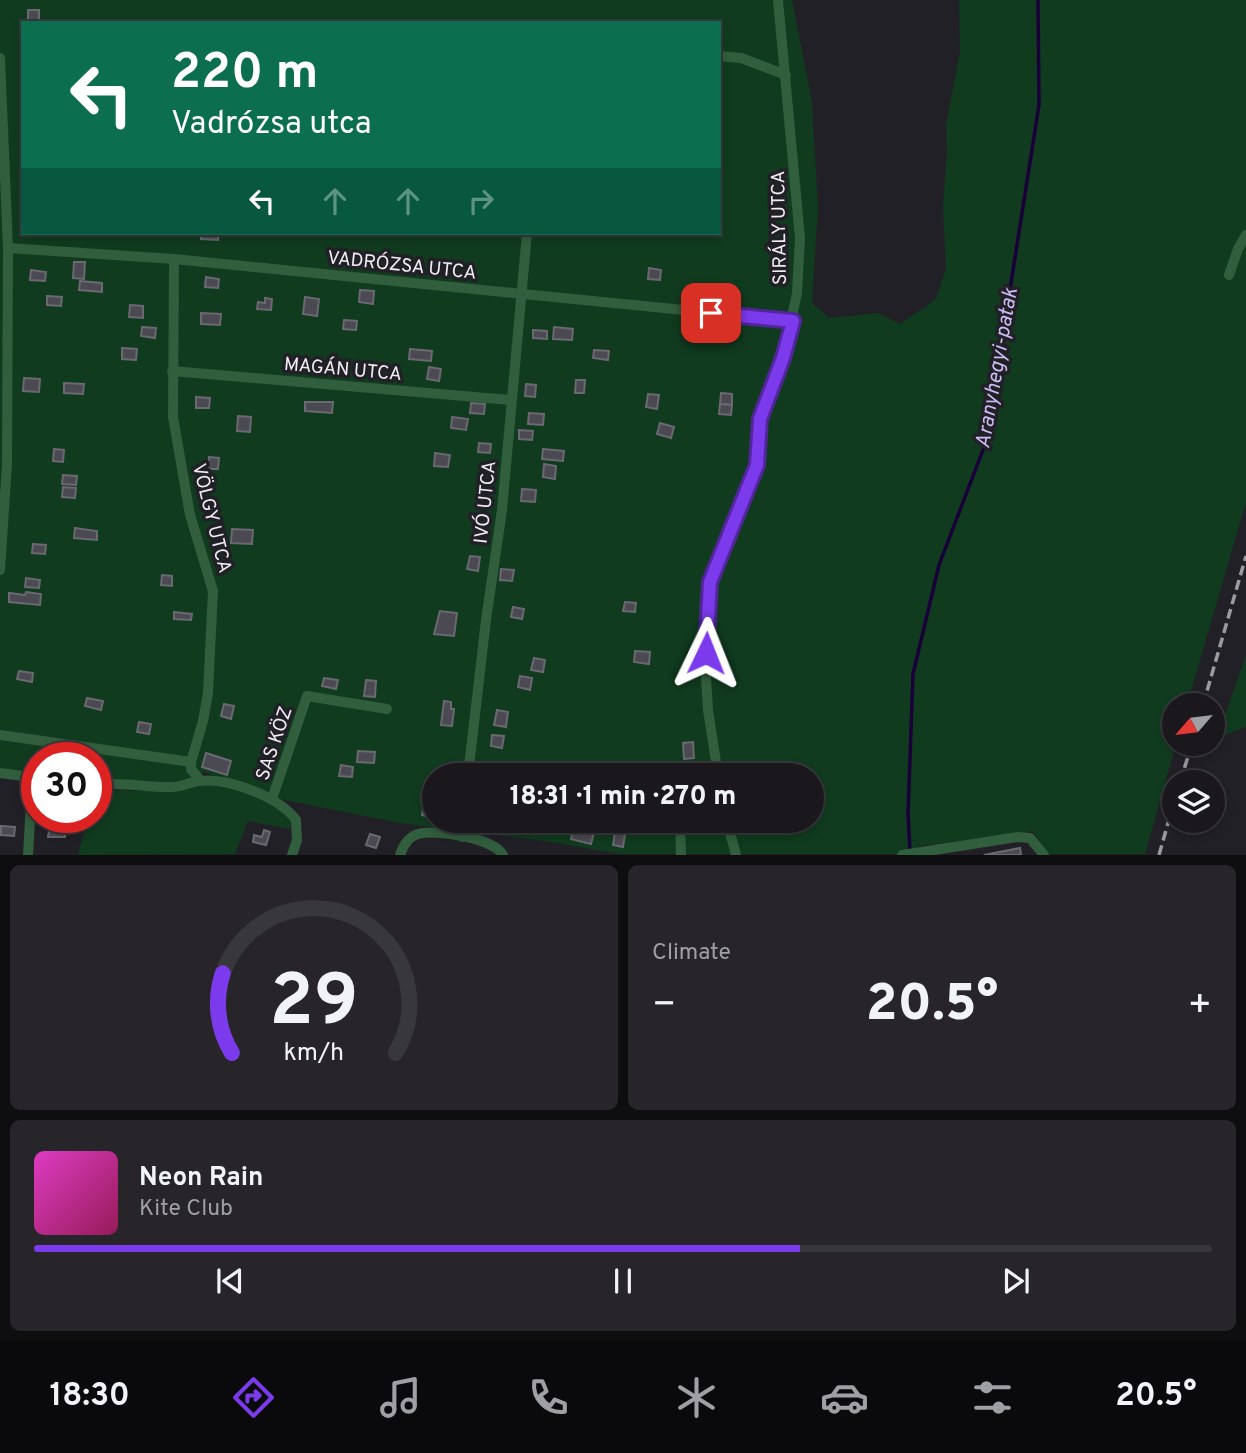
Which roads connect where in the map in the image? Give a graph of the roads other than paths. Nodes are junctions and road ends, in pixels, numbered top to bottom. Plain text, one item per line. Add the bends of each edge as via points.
1 (778, 0) edge
2 (721, 56) edge
3 (0, 58) edge
4 (786, 75) junction
5 (2, 200) edge
6 (527, 235) edge
7 (1246, 235) edge
8 (8, 248) junction
9 (174, 259) junction
10 (1230, 275) dead end
11 (522, 294) junction
12 (793, 321) junction
13 (172, 371) junction
14 (511, 400) junction
15 (0, 570) edge
16 (387, 709) dead end
17 (0, 735) edge
18 (191, 762) junction
19 (469, 763) edge
20 (716, 763) edge
21 (0, 772) edge
22 (200, 780) junction
23 (112, 785) edge
24 (272, 799) junction
25 (462, 833) edge
26 (680, 833) edge
27 (730, 833) edge
28 (462, 837) junction
29 (917, 853) edge
30 (903, 854) edge
31 (28, 855) edge
32 (292, 855) edge
33 (400, 855) edge
34 (503, 855) edge
35 (681, 855) edge
36 (736, 855) edge
37 (1044, 855) edge

1 - 4 street, SIRÁLY UTCA
2 - 4 street via 741,58
3 - 5 street
4 - 12 street, SIRÁLY UTCA via 800,238
5 - 8 street
6 - 11 street, IVÓ UTCA
7 - 10 street
8 - 9 street, VADRÓZSA UTCA
8 - 15 street via 7,464
9 - 11 street, VADRÓZSA UTCA
9 - 13 street, VÖLGY UTCA
11 - 12 street, VADRÓZSA UTCA
11 - 14 street, IVÓ UTCA
12 - 20 street, SIRÁLY UTCA via 760,419 757,465 710,582 706,677
13 - 14 street, MAGÁN UTCA
13 - 18 street, VÖLGY UTCA via 173,417 190,515 214,591 208,693
14 - 19 street, IVÓ UTCA via 502,510
16 - 24 street, SAS KÖZ via 307,696
17 - 18 street
18 - 22 street
21 - 31 street via 29,779 34,792
22 - 23 street via 174,787
22 - 24 street
24 - 32 street via 296,820
25 - 28 street
26 - 35 street
27 - 36 street
28 - 33 street via 420,833 407,841
28 - 34 street via 494,845
29 - 30 street
29 - 37 street via 1018,837 1030,838

